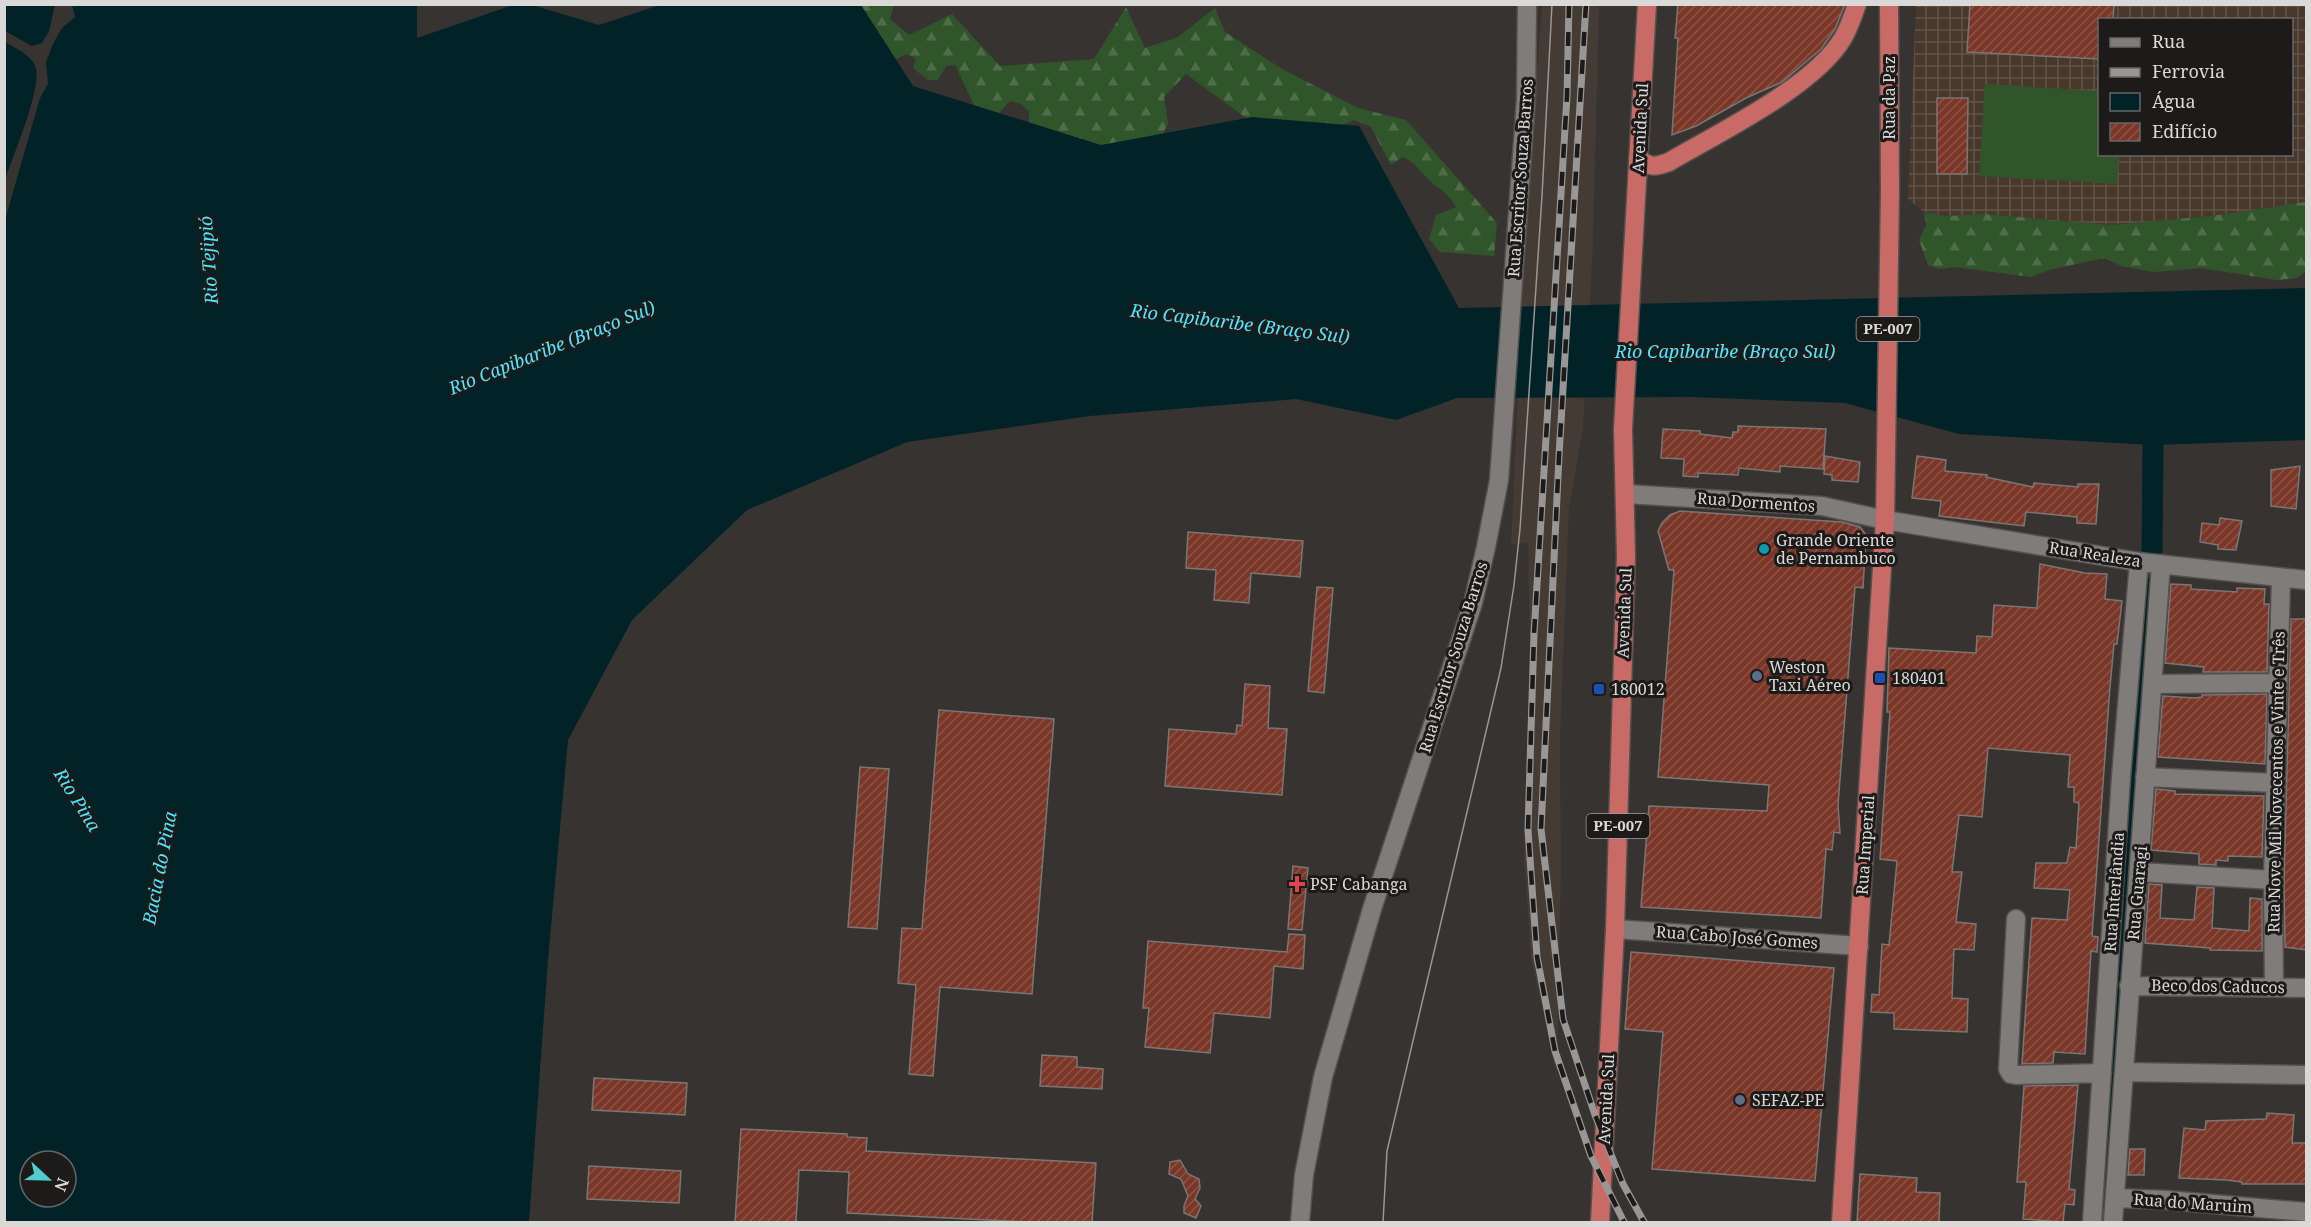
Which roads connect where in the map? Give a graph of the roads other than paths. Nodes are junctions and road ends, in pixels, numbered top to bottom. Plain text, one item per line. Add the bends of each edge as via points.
1 (1527, 4) edge
2 (1647, 4) edge
3 (1857, 4) edge
4 (1889, 4) edge
5 (1638, 158) junction
6 (1886, 468) joint
7 (1626, 494) junction
8 (1885, 520) junction
9 (2139, 562) junction
10 (2161, 564) junction
11 (2281, 578) junction
12 (2307, 580) edge
13 (2277, 683) junction
14 (2153, 684) junction
15 (2145, 777) junction
16 (2276, 783) junction
17 (2139, 872) junction
18 (2273, 880) junction
19 (2016, 919) dead end
20 (1615, 929) junction
21 (1858, 946) junction
22 (2129, 986) junction
23 (2274, 987) junction
24 (2307, 988) edge
25 (2124, 1072) junction
26 (2102, 1073) junction
27 (2307, 1075) edge
28 (2115, 1198) junction
29 (2307, 1212) edge
30 (1300, 1222) edge
31 (1600, 1222) edge
32 (1841, 1222) edge
33 (2092, 1222) edge
34 (2113, 1222) edge

1 - 30 street, Rua Escritor Souza Barros via 1526,99 1499,480 1473,603 1372,909 1323,1077 1304,1175
2 - 5 highway, Avenida Sul / PE-007
3 - 5 highway via 1843,39 1827,59 1792,88 1669,162 1656,167
4 - 6 highway, Rua da Paz / PE-007
5 - 7 highway, Avenida Sul / PE-007 via 1623,429
6 - 8 highway, Rua Imperial / PE-007
7 - 8 street, Rua Dormentos via 1822,506
7 - 20 highway, Avenida Sul / PE-007
8 - 9 street, Rua Realeza
8 - 21 highway, Rua Imperial / PE-007
9 - 10 street, Rua Realeza
9 - 26 street, Rua Interlândia
10 - 11 street, Rua Realeza
10 - 14 street, Rua Guaragi
11 - 12 street, Rua Realeza
11 - 13 street, Rua Nove Mil Novecentos e Vinte e Três
13 - 14 street
13 - 16 street, Rua Nove Mil Novecentos e Vinte e Três
14 - 15 street, Rua Guaragi
15 - 16 street
15 - 17 street, Rua Guaragi
16 - 18 street, Rua Nove Mil Novecentos e Vinte e Três
17 - 18 street
17 - 22 street, Rua Guaragi
18 - 23 street, Rua Nove Mil Novecentos e Vinte e Três
19 - 26 street via 2008,1069 2016,1076
20 - 21 street, Rua Cabo José Gomes
20 - 31 highway, Avenida Sul / PE-007
21 - 32 highway, Rua Imperial / PE-007
22 - 23 street, Beco dos Caducos
22 - 25 street, Rua Guaragi
23 - 24 street, Beco dos Caducos
25 - 27 street
25 - 28 street, Rua Guaragi
26 - 33 street, Rua Interlândia
28 - 29 street, Rua do Maruim
28 - 34 street, Rua Guaragi

